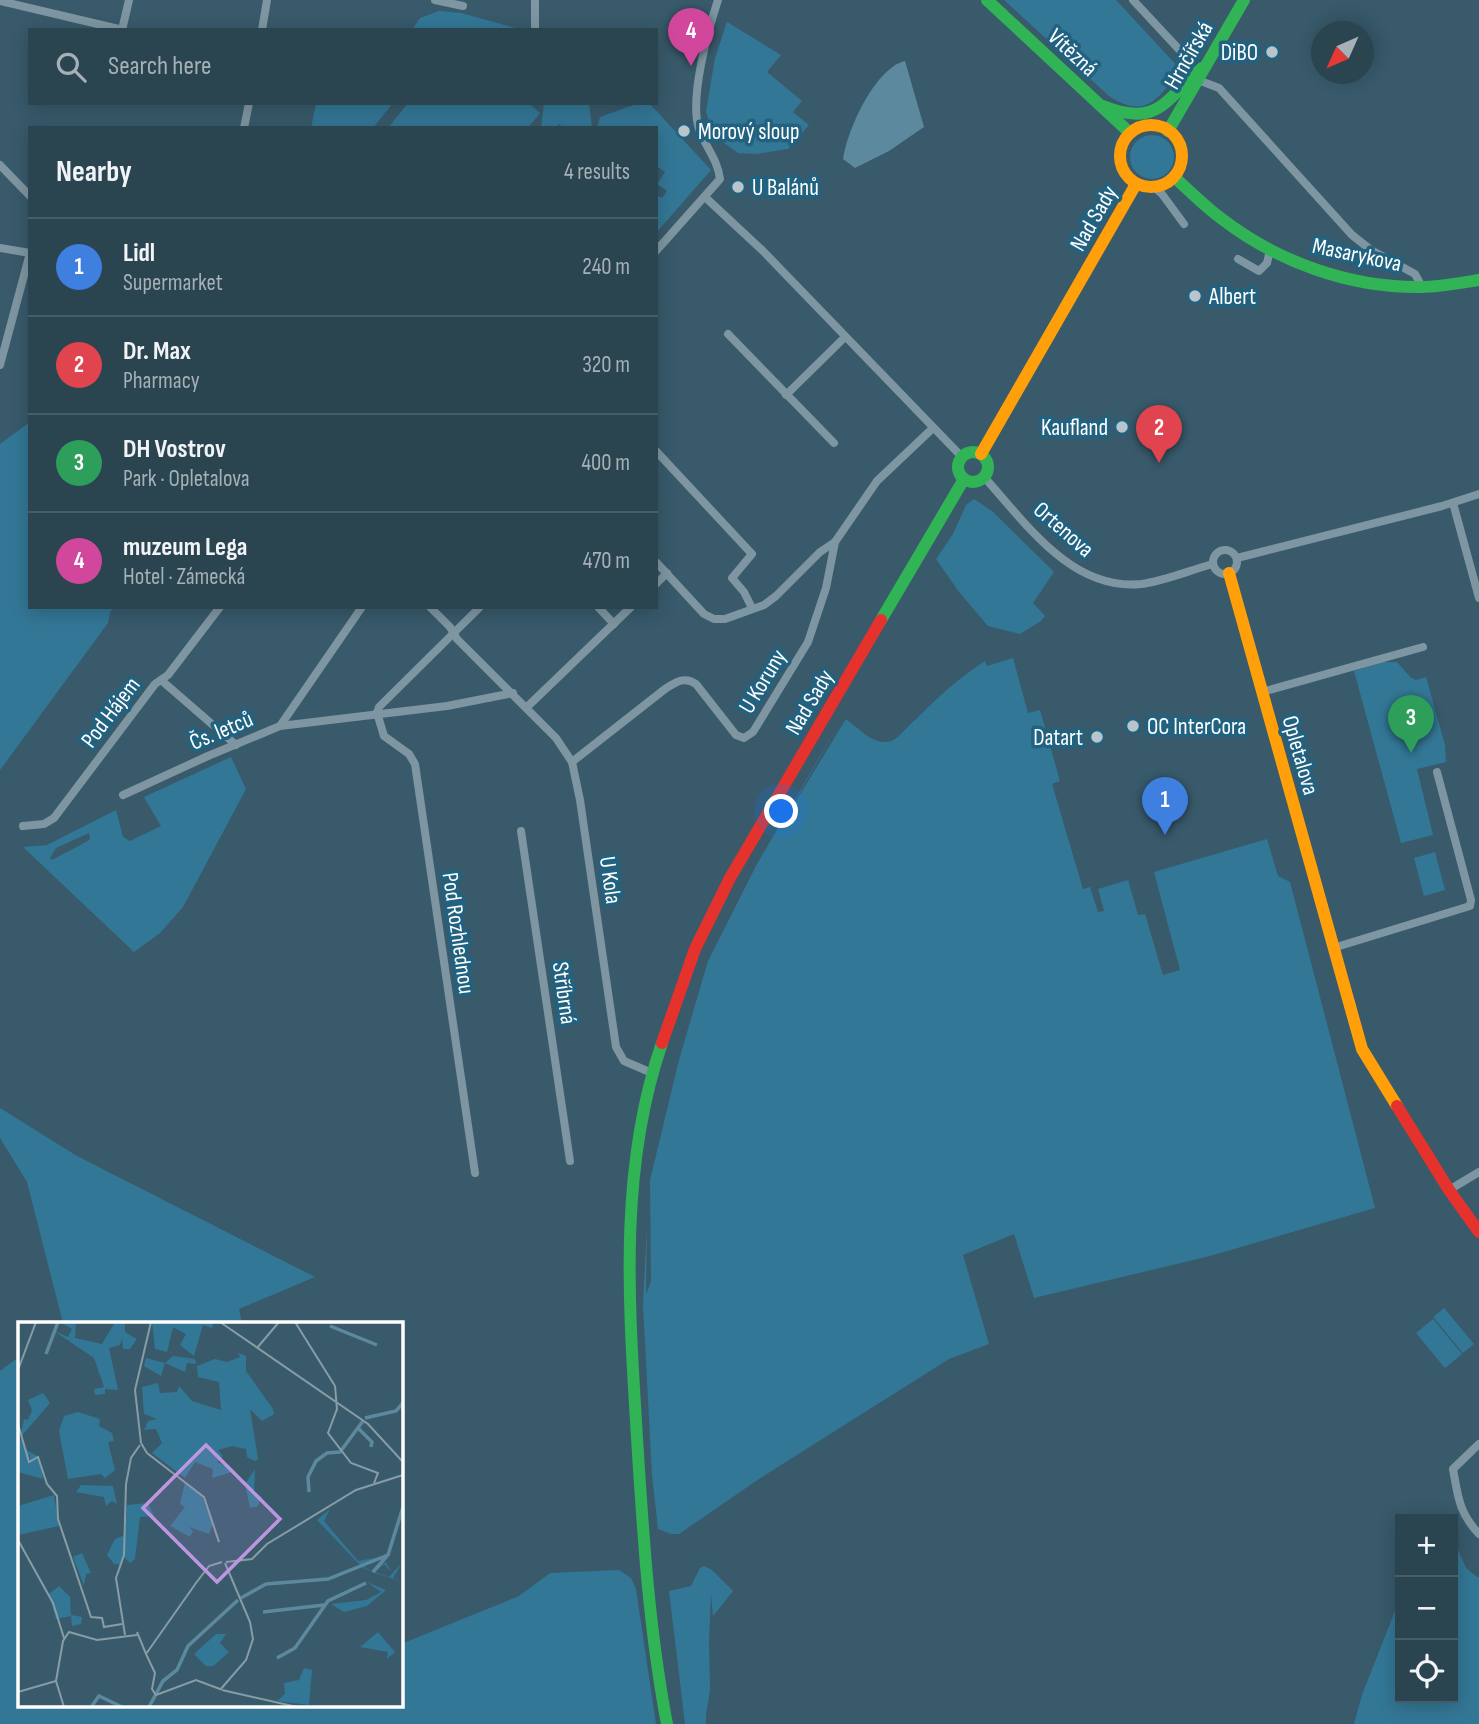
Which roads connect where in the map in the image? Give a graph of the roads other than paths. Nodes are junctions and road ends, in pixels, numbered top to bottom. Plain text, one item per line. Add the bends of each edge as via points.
1 (129, 0) edge
2 (267, 0) edge
3 (435, 0) edge
4 (535, 0) edge
5 (718, 0) edge
6 (987, 0) edge
7 (1133, 0) edge
8 (1244, 0) edge
9 (0, 1) edge
10 (463, 6) dead end
11 (534, 27) dead end
12 (114, 28) edge
13 (122, 28) edge
14 (262, 28) edge
15 (1187, 58) dead end
16 (1208, 64) junction
17 (1198, 80) junction
18 (1098, 104) junction
19 (249, 105) edge
20 (244, 126) edge
21 (1168, 131) junction
22 (1130, 133) junction
23 (0, 165) edge
24 (1174, 177) junction
25 (1136, 184) junction
26 (1154, 187) junction
27 (28, 194) edge
28 (705, 197) junction
29 (1184, 224) dead end
30 (0, 248) edge
31 (658, 249) edge
32 (1270, 250) junction
33 (28, 253) edge
34 (1238, 259) dead end
35 (28, 260) edge
36 (1479, 280) edge
37 (1422, 287) junction
38 (728, 334) dead end
39 (845, 337) junction
40 (0, 365) edge
41 (786, 395) junction
42 (933, 428) junction
43 (834, 443) dead end
44 (658, 453) edge
45 (981, 454) junction
46 (962, 457) junction
47 (984, 477) junction
48 (964, 479) junction
49 (1479, 494) edge
50 (1453, 503) junction
51 (835, 542) junction
52 (1237, 558) junction
53 (658, 564) edge
54 (1213, 564) junction
55 (667, 573) junction
56 (1229, 573) junction
57 (658, 582) edge
58 (1479, 598) edge
59 (752, 608) junction
60 (218, 609) edge
61 (361, 609) edge
62 (432, 609) edge
63 (478, 609) edge
64 (600, 609) edge
65 (629, 609) edge
66 (614, 624) junction
67 (454, 633) junction
68 (1423, 647) dead end
69 (161, 680) junction
70 (1262, 692) junction
71 (513, 693) junction
72 (527, 706) junction
73 (377, 713) junction
74 (279, 726) junction
75 (236, 745) junction
76 (572, 762) junction
77 (1437, 772) dead end
78 (123, 795) dead end
79 (23, 825) dead end
80 (521, 831) dead end
81 (1334, 948) junction
82 (652, 1073) junction
83 (570, 1161) dead end
84 (475, 1172) dead end
85 (1479, 1172) edge
86 (1449, 1190) junction
87 (1479, 1232) edge
88 (1479, 1444) edge
89 (1479, 1534) edge
90 (667, 1724) edge

1 - 13 street
2 - 14 street
3 - 10 street
4 - 11 street
5 - 28 street via 695,105 698,128 720,178
6 - 18 street, Vítězná
7 - 15 street
8 - 16 street, Hrnčířská
9 - 12 street
16 - 17 street, Hrnčířská
16 - 18 street via 1150,113 1127,115
17 - 21 street, Hrnčířská
17 - 37 street via 1219,88 1352,235 1410,270
18 - 22 street, Vítězná
19 - 20 street
21 - 22 street via 1154,125
21 - 24 street via 1181,149
22 - 25 street via 1119,158
23 - 27 street
24 - 26 street
24 - 32 street, Masarykova via 1220,219
25 - 26 street
25 - 45 street, Nad Sady
26 - 29 street
28 - 31 street
28 - 39 street
30 - 33 street
32 - 34 street via 1259,271
32 - 37 street, Masarykova via 1352,279
35 - 40 street
36 - 37 street, Masarykova
38 - 41 street
39 - 41 street
39 - 42 street
41 - 43 street
42 - 46 street
42 - 51 street, U Koruny via 877,481
44 - 59 street via 752,554 732,578
45 - 46 street
45 - 47 street via 988,465
46 - 48 street via 958,466
47 - 48 street
47 - 54 street, Ortenova via 1054,551 1088,575 1113,583 1141,584
48 - 82 street, Nad Sady via 730,878 695,949
49 - 50 street
50 - 52 street
50 - 58 street
51 - 59 street, U Koruny via 776,596
51 - 76 street, U Koruny via 808,642 753,732 744,738 736,735 696,684 680,680
52 - 54 street via 1230,550 1221,550
52 - 56 street
53 - 55 street
54 - 56 street via 1220,573
55 - 57 street
55 - 59 street, U Koruny via 714,619
56 - 70 street, Opletalova
60 - 69 street, Pod Hájem
61 - 74 street, Čs. letců
62 - 67 street, U Kola
63 - 67 street
64 - 66 street
65 - 66 street
66 - 72 street
67 - 71 street, U Kola
67 - 73 street
68 - 70 street
69 - 75 street
69 - 79 street, Pod Hájem via 54,818 44,824
70 - 81 street, Opletalova
71 - 72 street, U Kola
71 - 73 street
72 - 76 street, U Kola
73 - 74 street
73 - 84 street, Pod Rozhlednou via 384,736 415,764
74 - 75 street, Čs. letců
75 - 78 street, Čs. letců
76 - 82 street, U Kola via 616,1046 624,1062
77 - 81 street via 1470,906
80 - 83 street, Stříbrná
81 - 86 street, Opletalova via 1362,1049
82 - 90 street, Nad Sady via 636,1152 628,1293 645,1552
85 - 86 street
86 - 87 street, Opletalova
88 - 89 street via 1453,1469 1460,1505

